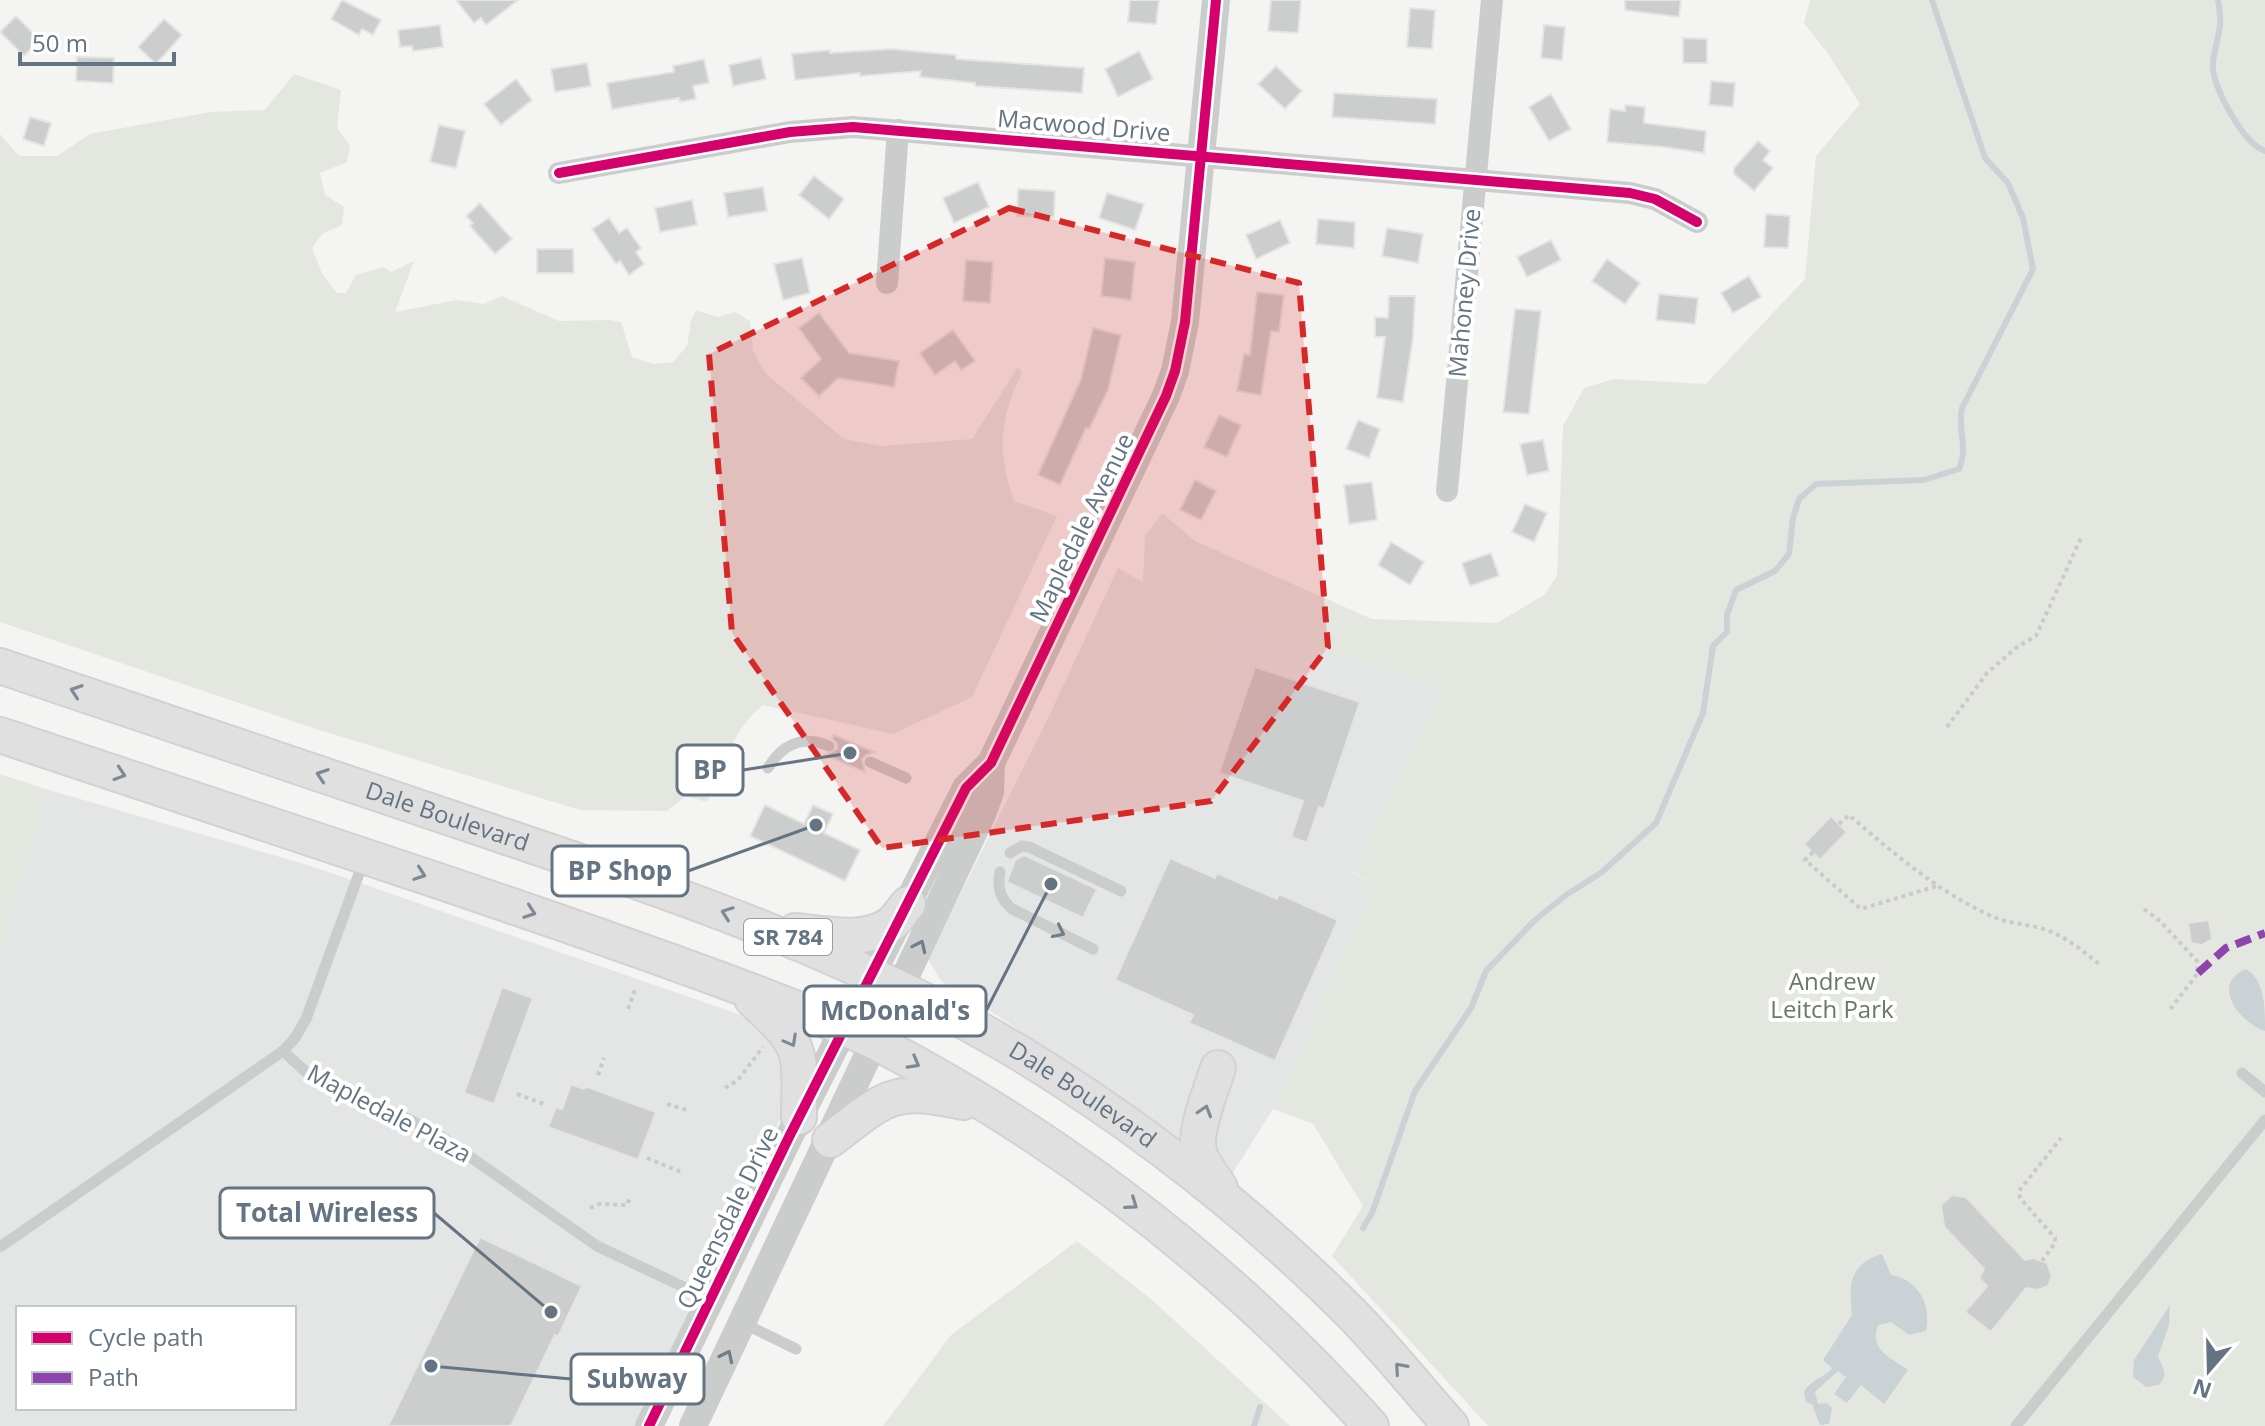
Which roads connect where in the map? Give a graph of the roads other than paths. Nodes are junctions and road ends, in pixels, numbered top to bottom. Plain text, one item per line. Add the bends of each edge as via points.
1 (1216, 0) edge
2 (1492, 0) edge
3 (898, 130) junction
4 (1202, 156) junction
5 (559, 173) dead end
6 (1476, 180) junction
7 (1697, 222) dead end
8 (887, 283) dead end
9 (1447, 491) dead end
10 (0, 666) edge
11 (0, 735) edge
12 (829, 746) dead end
13 (870, 762) dead end
14 (991, 763) junction
15 (768, 768) dead end
16 (906, 778) dead end
17 (1010, 853) dead end
18 (366, 856) junction
19 (1000, 872) dead end
20 (1121, 891) dead end
21 (908, 904) junction
22 (771, 929) junction
23 (1093, 949) dead end
24 (886, 981) junction
25 (736, 985) junction
26 (844, 1029) junction
27 (875, 1042) junction
28 (283, 1051) junction
29 (1218, 1068) dead end
30 (2242, 1073) dead end
31 (2265, 1092) edge
32 (993, 1109) junction
33 (799, 1117) junction
34 (2265, 1120) edge
35 (830, 1140) junction
36 (1229, 1202) junction
37 (0, 1247) edge
38 (711, 1299) junction
39 (743, 1323) junction
40 (796, 1349) dead end
41 (649, 1426) edge
42 (693, 1426) edge
43 (1371, 1426) edge
44 (1451, 1426) edge
45 (2016, 1426) edge

1 - 4 street, Mapledale Avenue
2 - 6 street, Mahoney Drive
3 - 4 street, Macwood Drive
3 - 5 street, Macwood Drive via 790,132
3 - 8 street
4 - 6 street, Macwood Drive
4 - 14 street, Mapledale Avenue via 1175,371
6 - 7 street, Macwood Drive via 1630,193 1655,199
6 - 9 street, Mahoney Drive
22 -> 10 main road, Dale Boulevard / SR 784
11 -> 18 main road, SR 784
12 - 15 lane via 811,740 793,743
13 - 16 lane
14 - 21 street, Mapledale Avenue via 966,788
24 -> 14 street, Mapledale Avenue via 987,801
17 - 20 lane via 1029,847
18 -> 25 main road, SR 784
18 - 28 lane via 306,1019
19 -> 23 lane via 1002,898 1012,909
21 - 22 main road via 887,927 861,934
21 - 24 street, Mapledale Avenue
22 - 24 main road, Dale Boulevard / SR 784
24 - 26 street, Mapledale Avenue
24 - 27 street, Mapledale Avenue
24 - 36 main road, Dale Boulevard / SR 784 via 973,1026 1086,1096
25 - 26 main road, SR 784
25 -> 33 main road via 792,1041 799,1066
26 - 27 main road, SR 784
26 - 33 street, Queensdale Drive
27 -> 32 main road, SR 784
27 - 35 street
28 - 37 lane, Mapledale Plaza
28 - 38 lane, Mapledale Plaza via 332,1089 442,1137 597,1246
36 -> 29 main road via 1198,1145
30 - 31 lane
32 - 35 main road via 931,1095 900,1095 873,1107
32 -> 43 main road, SR 784 via 1191,1250 1268,1318
33 - 38 street, Queensdale Drive
34 - 45 lane
35 - 39 street
44 -> 36 main road, Dale Boulevard / SR 784 via 1354,1316
38 - 41 street, Queensdale Drive
39 - 40 lane
42 -> 39 street

